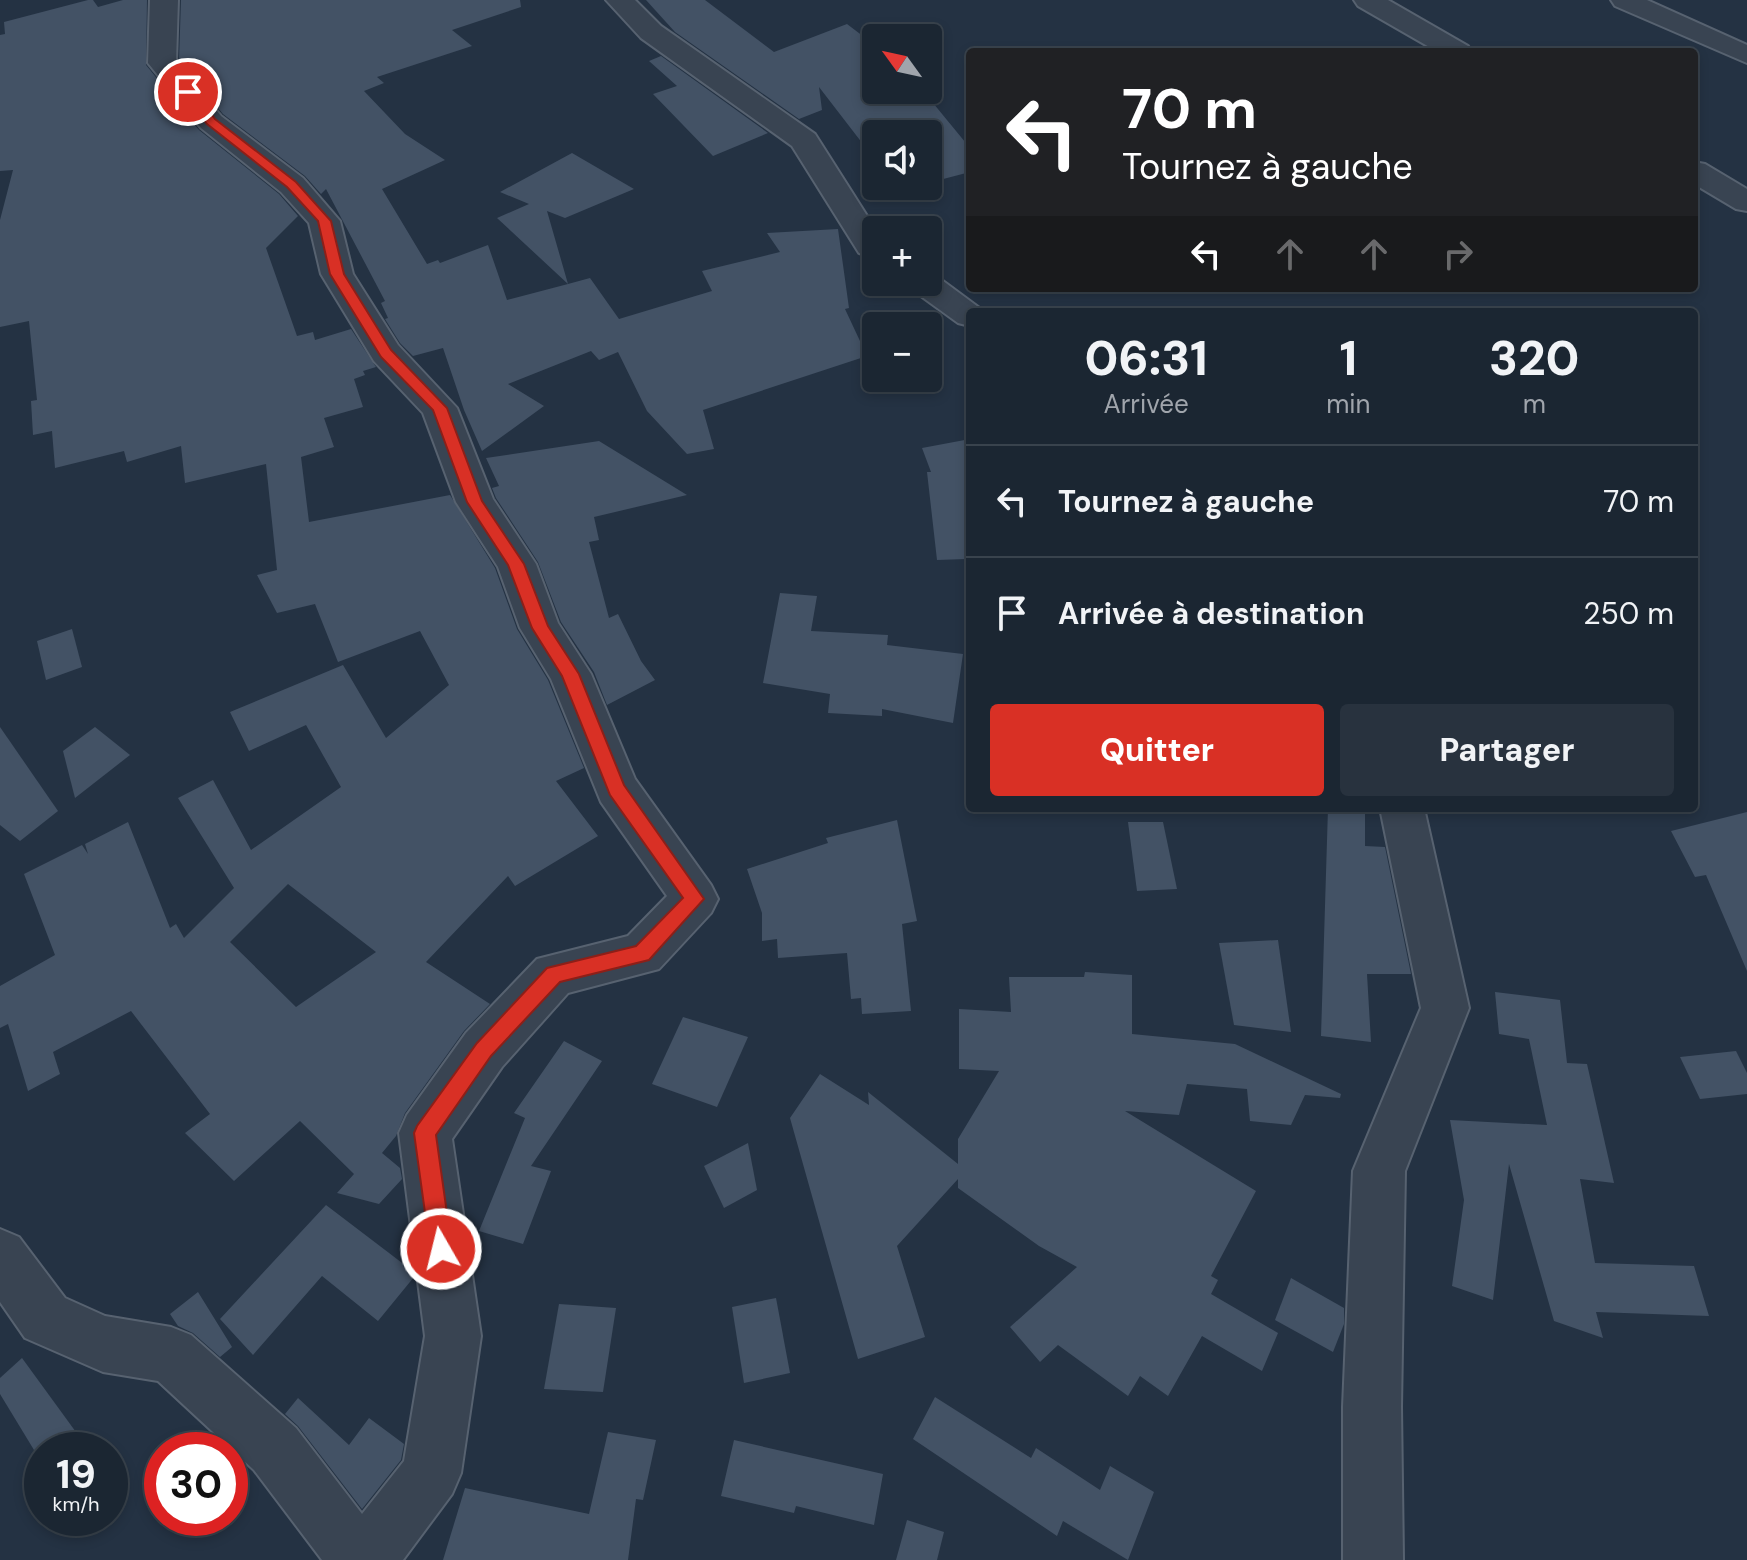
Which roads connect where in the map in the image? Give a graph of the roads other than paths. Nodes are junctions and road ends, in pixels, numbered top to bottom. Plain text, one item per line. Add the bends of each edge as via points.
1 (164, 0) edge
2 (620, 0) edge
3 (1368, 0) edge
4 (1625, 0) edge
5 (1451, 48) edge
6 (1747, 55) edge
7 (1698, 173) edge
8 (1747, 202) edge
9 (862, 233) edge
10 (942, 295) edge
11 (966, 312) edge
12 (1403, 812) edge
13 (0, 1256) edge
14 (362, 1560) edge
15 (1373, 1560) edge

1 - 14 street via 162,63 211,122 292,185 324,221 337,274 386,353 439,408 475,502 516,564 540,628 570,674 617,789 695,899 642,954 554,975 484,1050 425,1133 453,1336 431,1473
2 - 9 street via 651,32 804,140
3 - 5 street
4 - 6 street
7 - 8 street
10 - 11 street
12 - 15 street via 1445,1008 1379,1171
13 - 14 street via 45,1318 103,1344 171,1355 275,1449

